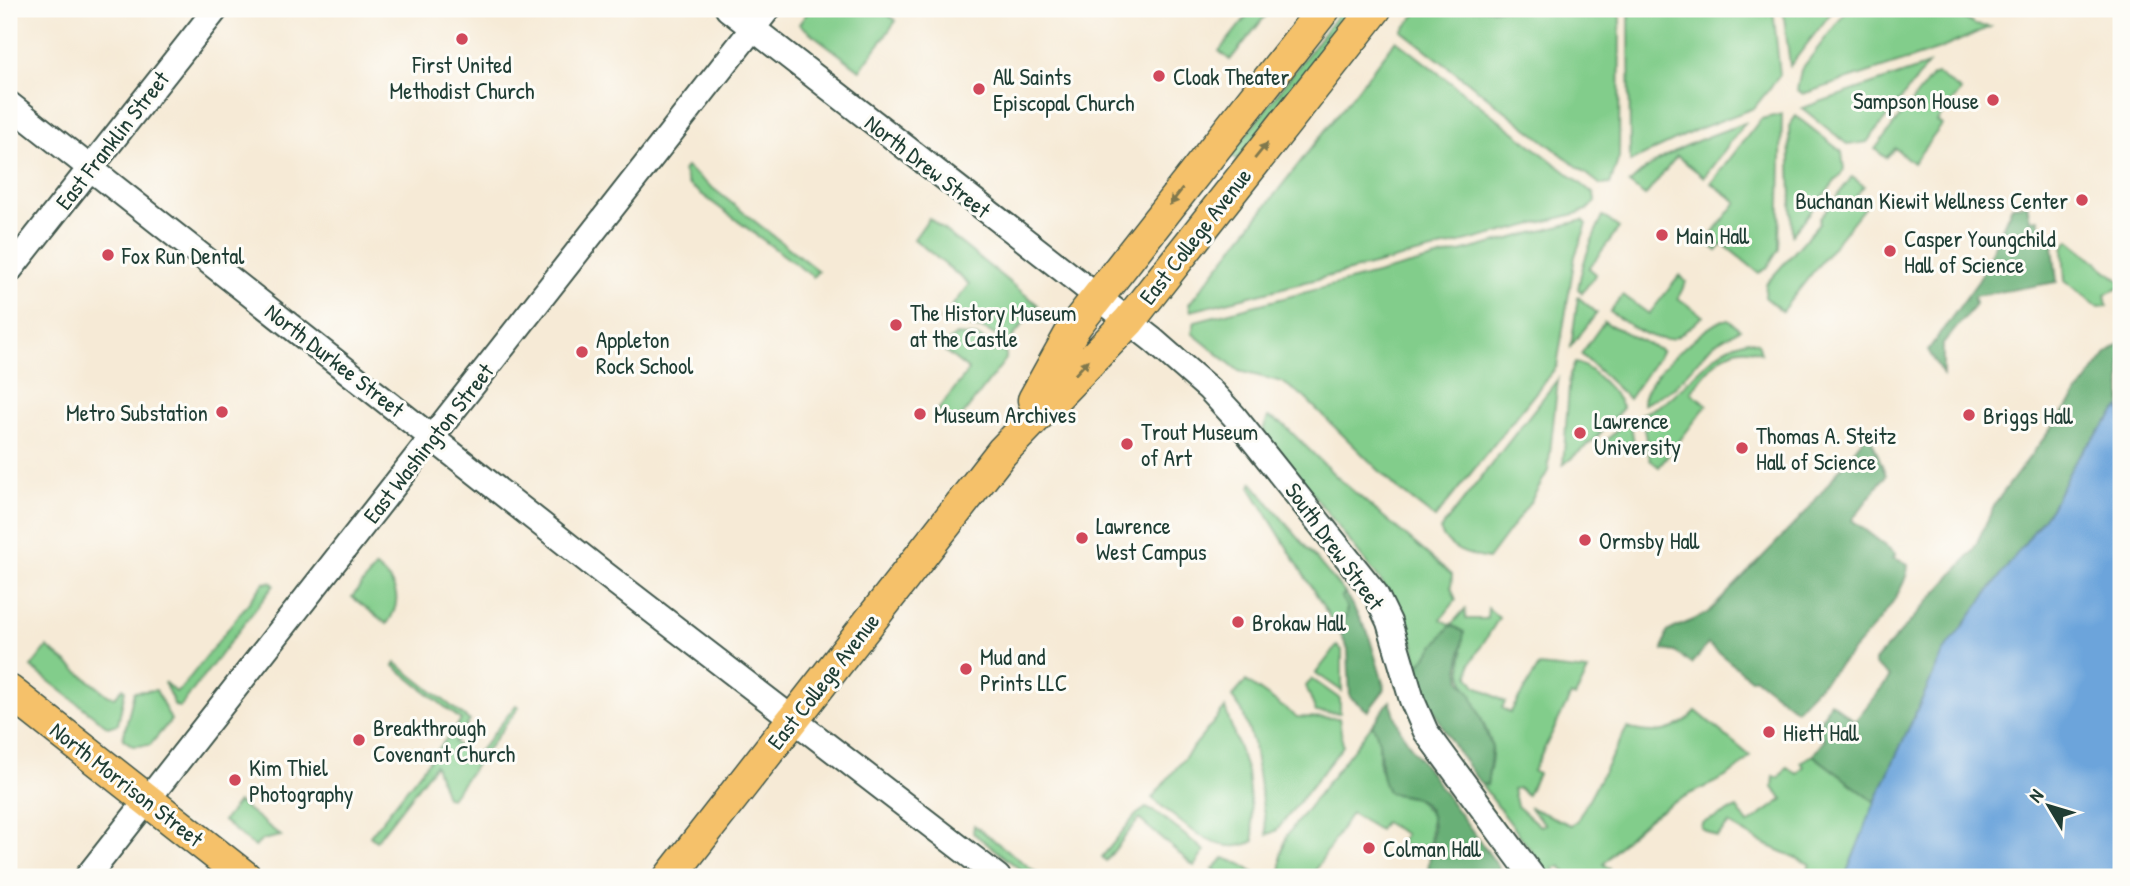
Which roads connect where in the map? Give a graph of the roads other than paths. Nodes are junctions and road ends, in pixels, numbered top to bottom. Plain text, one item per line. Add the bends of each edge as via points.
1 (216, 9) edge
2 (728, 9) edge
3 (768, 9) edge
4 (1324, 9) edge
5 (1375, 9) edge
6 (753, 28) junction
7 (9, 104) edge
8 (90, 168) junction
9 (9, 271) edge
10 (1096, 298) junction
11 (1129, 321) junction
12 (433, 437) junction
13 (1002, 452) junction
14 (9, 691) edge
15 (793, 721) junction
16 (147, 800) junction
17 (87, 877) edge
18 (245, 877) edge
19 (670, 877) edge
20 (998, 877) edge
21 (1533, 877) edge

1 - 8 street, East Franklin Street
2 - 6 street, North Drew Street
3 - 6 street, East Washington Street
4 -> 10 main road, East College Avenue
11 -> 5 main road, East College Avenue
6 - 10 street, North Drew Street
6 - 12 street, East Washington Street
7 - 8 street, North Durkee Street
8 - 9 street, East Franklin Street
8 - 12 street, North Durkee Street
10 - 11 street, North Drew Street
10 - 13 main road, East College Avenue
13 -> 11 main road, East College Avenue
11 - 21 street, South Drew Street via 1234,416 1368,582 1389,622 1426,732
12 - 15 street, North Durkee Street
12 - 16 street, East Washington Street
13 - 15 main road, East College Avenue
14 - 16 main road, North Morrison Street
15 - 19 main road, East College Avenue
15 - 20 street, North Durkee Street
16 - 17 street, East Washington Street
16 - 18 main road, North Morrison Street

